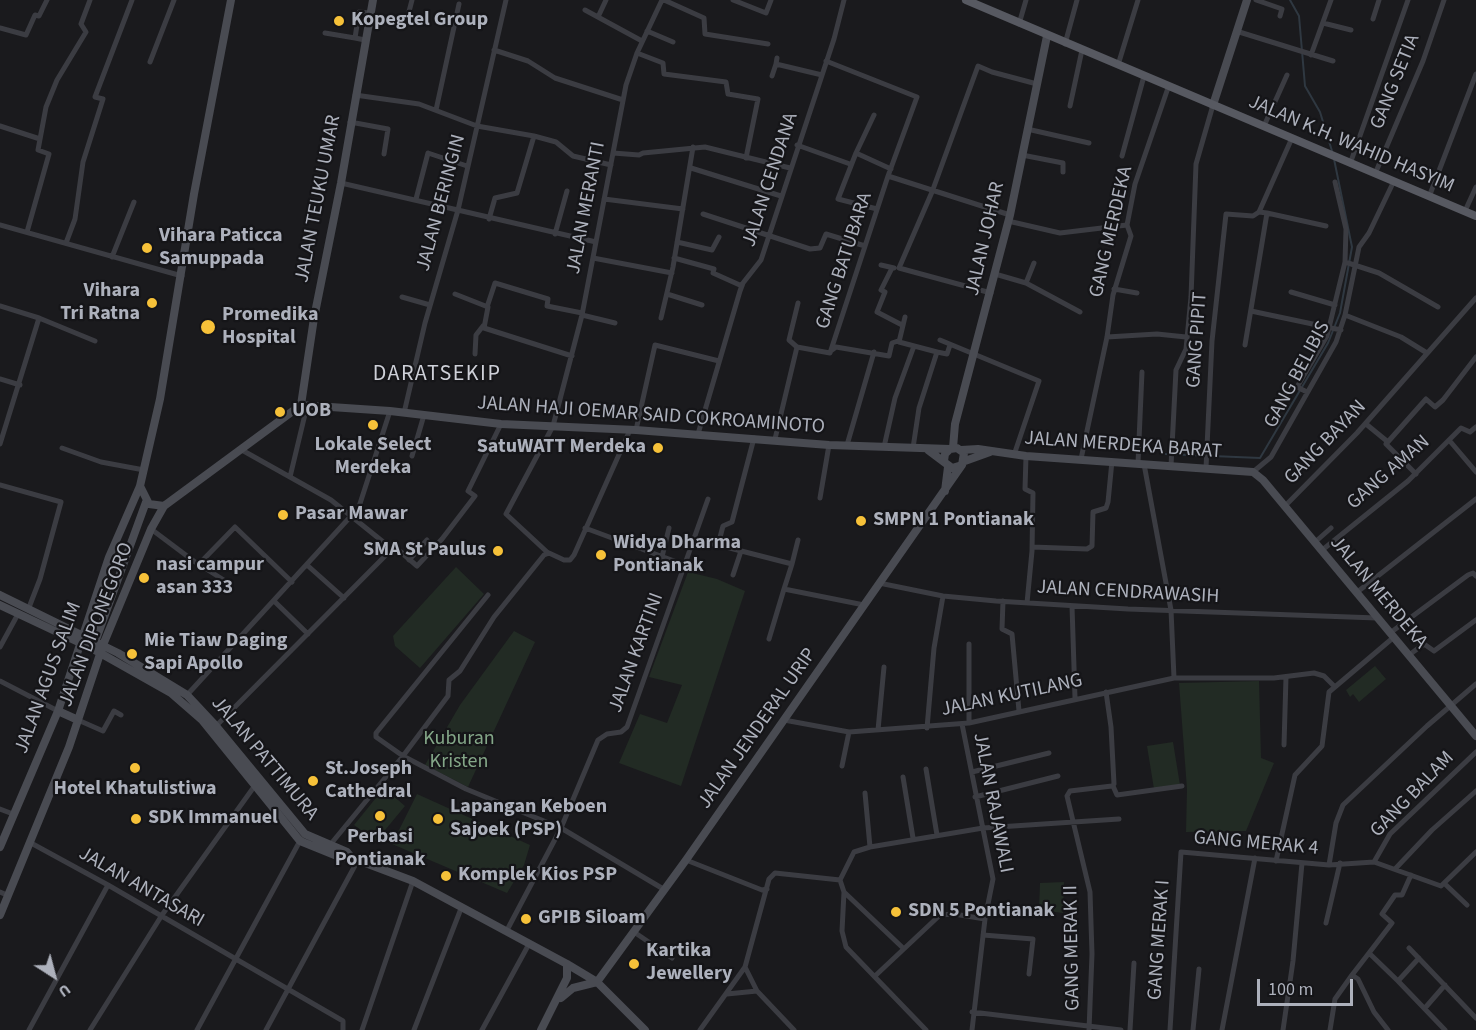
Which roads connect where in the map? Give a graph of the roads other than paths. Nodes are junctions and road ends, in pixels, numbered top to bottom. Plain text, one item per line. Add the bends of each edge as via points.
1 (47, 0) edge
2 (90, 0) edge
3 (132, 0) edge
4 (174, 0) edge
5 (231, 0) edge
6 (372, 0) edge
7 (412, 0) edge
8 (506, 0) edge
9 (606, 0) edge
10 (663, 0) edge
11 (733, 0) edge
12 (771, 0) edge
13 (844, 0) edge
14 (966, 0) edge
15 (1026, 0) edge
16 (1077, 0) edge
17 (1138, 0) edge
18 (1247, 0) edge
19 (1256, 0) edge
20 (1331, 0) edge
21 (1379, 0) edge
22 (1408, 0) edge
23 (1444, 0) edge
24 (459, 4) dead end
25 (984, 4) edge
26 (585, 10) dead end
27 (370, 13) junction
28 (1280, 16) dead end
29 (598, 17) junction
30 (1373, 19) dead end
31 (406, 23) dead end
32 (1323, 23) junction
33 (1019, 24) junction
34 (0, 28) edge
35 (1351, 30) dead end
36 (647, 31) junction
37 (1236, 31) junction
38 (325, 33) dead end
39 (1047, 36) junction
40 (355, 38) junction
41 (365, 40) junction
42 (642, 41) junction
43 (674, 42) dead end
44 (768, 44) dead end
45 (1065, 44) junction
46 (494, 50) junction
47 (1082, 50) junction
48 (637, 53) junction
49 (1306, 53) junction
50 (826, 61) junction
51 (1333, 61) dead end
52 (150, 62) dead end
53 (1118, 65) junction
54 (1476, 74) edge
55 (822, 75) junction
56 (1287, 75) dead end
57 (772, 76) dead end
58 (1144, 76) junction
59 (1037, 84) junction
60 (1169, 85) junction
61 (355, 95) junction
62 (623, 100) junction
63 (1213, 105) junction
64 (1070, 106) dead end
65 (436, 110) junction
66 (874, 115) dead end
67 (351, 122) junction
68 (0, 126) edge
69 (477, 126) junction
70 (1264, 126) junction
71 (1027, 129) junction
72 (534, 136) junction
73 (1292, 138) junction
74 (40, 139) junction
75 (1089, 143) dead end
76 (797, 145) junction
77 (693, 147) junction
78 (613, 153) junction
79 (856, 153) junction
80 (384, 154) dead end
81 (1022, 155) junction
82 (1122, 156) dead end
83 (746, 158) junction
84 (1348, 163) junction
85 (850, 164) junction
86 (610, 165) junction
87 (468, 166) junction
88 (691, 168) junction
89 (790, 168) junction
90 (891, 169) junction
91 (1063, 172) dead end
92 (1375, 174) junction
93 (888, 176) junction
94 (1335, 182) dead end
95 (341, 183) junction
96 (1393, 183) junction
97 (1476, 187) edge
98 (567, 191) dead end
99 (932, 192) junction
100 (781, 196) junction
101 (1429, 197) junction
102 (416, 199) junction
103 (604, 199) junction
104 (134, 202) dead end
105 (683, 209) junction
106 (877, 209) junction
107 (458, 210) junction
108 (1259, 212) junction
109 (1465, 212) junction
110 (1267, 213) junction
111 (703, 214) dead end
112 (1476, 216) edge
113 (1009, 218) junction
114 (489, 219) junction
115 (0, 225) edge
116 (1126, 225) junction
117 (1326, 226) dead end
118 (27, 232) junction
119 (555, 234) junction
120 (769, 236) junction
121 (719, 241) dead end
122 (596, 242) junction
123 (677, 242) junction
124 (66, 243) junction
125 (865, 246) junction
126 (112, 256) junction
127 (593, 258) junction
128 (674, 258) junction
129 (1345, 262) junction
130 (1034, 263) dead end
131 (1354, 263) junction
132 (881, 265) dead end
133 (892, 268) junction
134 (899, 268) junction
135 (672, 273) junction
136 (995, 274) junction
137 (182, 276) junction
138 (1026, 283) junction
139 (742, 286) junction
140 (1114, 290) junction
141 (1291, 292) dead end
142 (991, 293) junction
143 (1137, 293) dead end
144 (455, 294) dead end
145 (667, 294) junction
146 (402, 297) dead end
147 (1476, 298) edge
148 (798, 303) dead end
149 (430, 305) junction
150 (702, 305) dead end
151 (1335, 305) junction
152 (0, 306) edge
153 (487, 307) junction
154 (1438, 307) dead end
155 (1251, 311) junction
156 (1080, 312) dead end
157 (582, 314) junction
158 (1345, 315) junction
159 (905, 317) dead end
160 (39, 318) junction
161 (661, 318) dead end
162 (615, 323) dead end
163 (902, 325) junction
164 (483, 326) junction
165 (1330, 328) junction
166 (1340, 330) junction
167 (1186, 337) junction
168 (1107, 338) junction
169 (940, 340) dead end
170 (95, 341) dead end
171 (898, 341) junction
172 (914, 345) junction
173 (950, 345) junction
174 (1245, 345) dead end
175 (797, 347) junction
176 (830, 352) junction
177 (874, 352) junction
178 (937, 352) junction
179 (1427, 353) junction
180 (475, 354) dead end
181 (974, 355) junction
182 (572, 356) junction
183 (1476, 357) edge
184 (719, 361) junction
185 (1317, 366) junction
186 (1142, 372) dead end
187 (0, 379) edge
188 (20, 385) junction
189 (1304, 390) junction
190 (304, 406) junction
191 (390, 411) junction
192 (404, 413) junction
193 (424, 415) junction
194 (501, 424) junction
195 (1366, 424) junction
196 (553, 426) junction
197 (1476, 427) edge
198 (633, 430) junction
199 (698, 434) junction
200 (754, 438) junction
201 (775, 440) junction
202 (1449, 440) junction
203 (1388, 442) junction
204 (0, 444) edge
205 (829, 445) junction
206 (847, 445) junction
207 (884, 447) junction
208 (62, 448) dead end
209 (913, 448) junction
210 (240, 449) junction
211 (927, 449) junction
212 (955, 449) junction
213 (991, 452) junction
214 (1014, 454) junction
215 (412, 456) dead end
216 (1026, 456) junction
217 (1081, 459) junction
218 (1112, 461) junction
219 (1171, 462) junction
220 (964, 463) junction
221 (946, 464) junction
222 (1141, 464) junction
223 (1206, 465) junction
224 (144, 470) junction
225 (1253, 472) junction
226 (1476, 472) edge
227 (1416, 474) junction
228 (290, 477) junction
229 (0, 485) edge
230 (140, 486) junction
231 (945, 493) junction
232 (820, 498) dead end
233 (1476, 499) edge
234 (708, 500) dead end
235 (147, 502) junction
236 (164, 506) junction
237 (1284, 507) junction
238 (353, 517) junction
239 (585, 528) junction
240 (669, 528) dead end
241 (1331, 528) dead end
242 (151, 529) junction
243 (427, 540) dead end
244 (694, 540) junction
245 (798, 540) dead end
246 (1314, 543) junction
247 (718, 545) junction
248 (1032, 547) junction
249 (393, 548) junction
250 (741, 551) junction
251 (1320, 551) junction
252 (547, 552) junction
253 (662, 557) junction
254 (410, 560) junction
255 (199, 564) junction
256 (792, 564) junction
257 (307, 565) junction
258 (685, 565) junction
259 (733, 575) dead end
260 (1476, 576) edge
261 (227, 582) dead end
262 (292, 582) junction
263 (879, 583) junction
264 (784, 590) junction
265 (1356, 593) junction
266 (0, 595) edge
267 (488, 595) dead end
268 (943, 596) junction
269 (344, 598) junction
270 (274, 601) junction
271 (1003, 601) junction
272 (1027, 603) junction
273 (0, 605) edge
274 (864, 605) junction
275 (1072, 606) junction
276 (28, 610) junction
277 (1171, 610) junction
278 (18, 614) junction
279 (1377, 618) junction
280 (1476, 620) edge
281 (308, 634) junction
282 (1391, 635) junction
283 (82, 639) junction
284 (769, 639) dead end
285 (969, 644) dead end
286 (0, 647) edge
287 (98, 647) junction
288 (1411, 653) junction
289 (884, 667) dead end
290 (1286, 677) junction
291 (1174, 678) junction
292 (0, 681) edge
293 (1476, 684) edge
294 (1335, 687) junction
295 (1106, 692) junction
296 (187, 695) junction
297 (1075, 698) junction
298 (1450, 706) junction
299 (1019, 711) junction
300 (58, 712) junction
301 (121, 715) dead end
302 (75, 719) junction
303 (784, 720) junction
304 (965, 724) junction
305 (216, 726) junction
306 (927, 728) junction
307 (878, 730) junction
308 (849, 732) junction
309 (1476, 736) edge
310 (1284, 745) dead end
311 (1476, 752) edge
312 (1049, 753) dead end
313 (403, 756) junction
314 (842, 766) dead end
315 (926, 769) dead end
316 (972, 772) junction
317 (1058, 776) dead end
318 (903, 777) dead end
319 (257, 782) junction
320 (1113, 786) junction
321 (1182, 786) dead end
322 (1476, 790) edge
323 (865, 793) dead end
324 (975, 797) junction
325 (0, 809) edge
326 (13, 814) junction
327 (1119, 819) dead end
328 (1073, 821) junction
329 (561, 828) junction
330 (983, 828) junction
331 (937, 835) junction
332 (303, 838) junction
333 (913, 838) junction
334 (31, 843) junction
335 (330, 844) junction
336 (0, 847) edge
337 (870, 847) junction
338 (1181, 852) joint
339 (1476, 852) edge
340 (1255, 858) junction
341 (355, 859) junction
342 (686, 860) junction
343 (1276, 861) junction
344 (1374, 861) junction
345 (1302, 863) junction
346 (1340, 863) junction
347 (1329, 865) junction
348 (1396, 868) junction
349 (1411, 874) junction
350 (840, 880) junction
351 (413, 881) junction
352 (108, 885) junction
353 (1443, 885) junction
354 (766, 889) junction
355 (664, 890) junction
356 (844, 892) junction
357 (4, 894) edge
358 (1467, 905) dead end
359 (462, 906) junction
360 (0, 915) edge
361 (162, 915) junction
362 (985, 919) junction
363 (1326, 923) dead end
364 (507, 932) junction
365 (634, 932) junction
366 (983, 934) junction
367 (530, 944) junction
368 (903, 948) junction
369 (1409, 948) dead end
370 (1369, 953) junction
371 (672, 958) dead end
372 (1419, 958) junction
373 (234, 960) junction
374 (1134, 963) dead end
375 (567, 964) junction
376 (745, 967) junction
377 (1199, 969) dead end
378 (1029, 974) dead end
379 (1352, 975) junction
380 (874, 976) junction
381 (1398, 981) junction
382 (597, 982) junction
383 (1445, 985) junction
384 (288, 992) junction
385 (757, 992) junction
386 (727, 994) junction
387 (556, 1003) junction
388 (1425, 1008) junction
389 (972, 1012) junction
390 (1476, 1018) edge
391 (1089, 1028) edge
392 (29, 1030) edge
393 (90, 1030) edge
394 (197, 1030) edge
395 (266, 1030) edge
396 (343, 1030) edge
397 (362, 1030) edge
398 (414, 1030) edge
399 (482, 1030) edge
400 (541, 1030) edge
401 (645, 1030) edge
402 (700, 1030) edge
403 (794, 1030) edge
404 (926, 1030) edge
405 (972, 1030) edge
406 (1121, 1030) edge
407 (1130, 1030) edge
408 (1170, 1030) edge
409 (1193, 1030) edge
410 (1222, 1030) edge
411 (1283, 1030) edge
412 (1329, 1030) edge
413 (1388, 1030) edge
414 (1446, 1030) edge

1 - 34 street via 26,35
2 - 74 street via 81,24 86,32 57,80 46,107
3 - 124 street via 95,97 103,99 83,162 75,219
4 - 52 street
5 - 137 street, JALAN AGUS SALIM
6 - 27 street, JALAN TEUKU UMAR
7 - 31 street
8 - 46 street, JALAN BERINGIN
9 - 29 street
10 - 36 street, JALAN MERANTI
10 - 44 street via 705,19 705,34
11 - 12 street via 766,13
13 - 50 street, JALAN CENDANA
14 - 25 main road, JALAN K.H. WAHID HASYIM
15 - 33 street
16 - 45 street
17 - 53 street
18 - 37 street
19 - 28 street via 1282,9
20 - 32 street
21 - 30 street
22 - 84 street
23 - 92 street, GANG SETIA
24 - 65 street
25 - 33 main road, JALAN K.H. WAHID HASYIM
26 - 29 street
27 - 40 street via 359,12
27 - 41 street, JALAN TEUKU UMAR
29 - 42 street
32 - 35 street
32 - 49 street
33 - 39 main road, JALAN K.H. WAHID HASYIM
36 - 42 street, JALAN MERANTI
36 - 43 street
37 - 49 street
37 - 63 street
38 - 40 street
39 - 45 main road, JALAN K.H. WAHID HASYIM
39 - 59 street, JALAN JOHAR
40 - 41 street
41 - 61 street, JALAN TEUKU UMAR
42 - 48 street, JALAN MERANTI
45 - 47 main road, JALAN K.H. WAHID HASYIM
46 - 62 street via 528,61 555,78
46 - 69 street, JALAN BERINGIN
47 - 53 main road, JALAN K.H. WAHID HASYIM
47 - 64 street
48 - 62 street, JALAN MERANTI
48 - 83 street via 663,63 664,74 726,82 729,94 758,99
49 - 51 street
50 - 55 street, JALAN CENDANA
50 - 90 street via 917,97
53 - 58 main road, JALAN K.H. WAHID HASYIM
54 - 101 street
55 - 57 street via 777,61
55 - 76 street, JALAN CENDANA
56 - 70 street
58 - 60 main road, JALAN K.H. WAHID HASYIM
58 - 82 street
59 - 71 street, JALAN JOHAR
59 - 99 street via 978,66
60 - 63 main road, JALAN K.H. WAHID HASYIM
60 - 116 street, GANG MERDEKA via 1137,178
61 - 65 street via 401,100
61 - 67 street, JALAN TEUKU UMAR
62 - 78 street, JALAN MERANTI
63 - 70 main road, JALAN K.H. WAHID HASYIM
63 - 167 street via 1196,164
65 - 69 street
66 - 79 street
67 - 80 street via 388,129
67 - 95 street, JALAN TEUKU UMAR
68 - 74 street
69 - 72 street
69 - 87 street, JALAN BERINGIN
70 - 73 main road, JALAN K.H. WAHID HASYIM
71 - 75 street
71 - 81 street, JALAN JOHAR
72 - 86 street via 556,142 573,156
72 - 114 street via 517,193 494,199
73 - 84 main road, JALAN K.H. WAHID HASYIM
73 - 108 street
74 - 118 street via 38,150 50,154
76 - 85 street
76 - 89 street, JALAN CENDANA
77 - 78 street via 639,155
77 - 83 street
77 - 88 street
78 - 86 street, JALAN MERANTI
79 - 85 street
79 - 90 street
81 - 91 street via 1063,163
81 - 113 street, JALAN JOHAR
83 - 89 street
84 - 92 main road, JALAN K.H. WAHID HASYIM
85 - 106 street via 838,200
86 - 103 street, JALAN MERANTI
87 - 102 street via 427,154
87 - 107 street, JALAN BERINGIN
88 - 100 street
88 - 105 street
89 - 100 street, JALAN CENDANA
90 - 93 street
92 - 96 main road, JALAN K.H. WAHID HASYIM
93 - 99 street, GANG BATUBARA
93 - 106 street, GANG BATUBARA
94 - 129 street via 1344,217
95 - 102 street
95 - 190 street, JALAN TEUKU UMAR via 314,318
96 - 101 main road, JALAN K.H. WAHID HASYIM
96 - 131 street, GANG BELIBIS via 1359,245
97 - 109 street
98 - 119 street
99 - 113 street, GANG BATUBARA
99 - 134 street
100 - 120 street, JALAN CENDANA
101 - 109 main road, JALAN K.H. WAHID HASYIM
102 - 107 street
103 - 105 street
103 - 122 street, JALAN MERANTI
104 - 126 street
105 - 123 street
106 - 125 street, GANG BATUBARA
107 - 114 street
107 - 149 street, JALAN BERINGIN
108 - 110 street
108 - 223 street, GANG PIPIT via 1253,216 1226,214 1213,330
109 - 112 main road, JALAN K.H. WAHID HASYIM
110 - 117 street
110 - 155 street
111 - 120 street
113 - 116 street, GANG BATUBARA via 1060,233
113 - 136 street, JALAN JOHAR
114 - 119 street
115 - 118 street
116 - 140 street, GANG MERDEKA via 1131,236
118 - 124 street
119 - 122 street
120 - 125 street via 810,249 820,248 826,234
120 - 139 street, JALAN CENDANA via 761,260
121 - 123 street via 712,250
122 - 127 street, JALAN MERANTI
123 - 128 street
124 - 126 street
125 - 176 street, GANG BATUBARA
126 - 137 street
127 - 135 street
127 - 157 street, JALAN MERANTI
128 - 135 street
128 - 139 street via 714,268 713,273
129 - 131 street
129 - 151 street
130 - 138 street
131 - 154 street
131 - 158 street, GANG BELIBIS
132 - 133 street
133 - 134 street
133 - 163 street via 881,290 885,292 878,312
134 - 142 street
135 - 145 street
136 - 138 street
136 - 142 street, JALAN JOHAR
137 - 224 street, JALAN AGUS SALIM
138 - 156 street
139 - 184 street, JALAN CENDANA
140 - 143 street
140 - 168 street, GANG MERDEKA
141 - 151 street
142 - 181 street, JALAN JOHAR
144 - 153 street
145 - 150 street
145 - 161 street
146 - 149 street
147 - 179 street, GANG BAYAN
148 - 175 street via 789,340
149 - 192 street, JALAN BERINGIN
151 - 165 street
152 - 160 street
153 - 157 street via 495,283 548,299 547,306
153 - 164 street
155 - 165 street
155 - 174 street
157 - 162 street
157 - 182 street, JALAN MERANTI
158 - 166 street, GANG BELIBIS
158 - 179 street via 1401,337
159 - 163 street
160 - 170 street
160 - 188 street
163 - 171 street
164 - 180 street via 476,335
164 - 182 street
165 - 166 street
165 - 185 street
166 - 185 street, GANG BELIBIS
167 - 168 street via 1153,334
167 - 219 street via 1185,352 1176,370
168 - 217 street, GANG MERDEKA
169 - 173 street
171 - 172 street
171 - 177 street via 892,343 889,356
172 - 178 street
172 - 207 street via 900,380
173 - 178 street via 947,354
173 - 181 street
175 - 176 street, GANG BATUBARA
175 - 201 street, GANG BATUBARA
176 - 177 street via 836,347
177 - 206 street
178 - 209 street via 919,408
179 - 195 street, GANG BAYAN
181 - 212 street, JALAN JOHAR via 955,424
181 - 214 street via 1039,381
182 - 196 street, JALAN MERANTI
183 - 203 street via 1443,400 1435,407 1426,399
184 - 198 street via 655,345
184 - 199 street, JALAN CENDANA
185 - 189 street, GANG BELIBIS
185 - 189 street
186 - 222 street
187 - 188 street
188 - 204 street
189 - 225 street, GANG BELIBIS via 1270,460
190 - 191 street, JALAN HAJI OEMAR SAID COKROAMINOTO
190 - 210 street, JALAN DIPONEGORO
190 - 228 street
191 - 192 street, JALAN HAJI OEMAR SAID COKROAMINOTO
191 - 238 street
192 - 193 street, JALAN HAJI OEMAR SAID COKROAMINOTO
193 - 194 street, JALAN HAJI OEMAR SAID COKROAMINOTO
193 - 215 street
194 - 196 street, JALAN HAJI OEMAR SAID COKROAMINOTO
194 - 254 street via 468,491 475,496 417,566
195 - 203 street
195 - 237 street, GANG BAYAN
196 - 198 street, JALAN HAJI OEMAR SAID COKROAMINOTO
196 - 252 street, JALAN MERANTI via 506,514
197 - 202 street via 1470,432 1462,428
198 - 199 street, JALAN HAJI OEMAR SAID COKROAMINOTO
198 - 239 street
199 - 200 street, JALAN HAJI OEMAR SAID COKROAMINOTO
200 - 201 street, JALAN HAJI OEMAR SAID COKROAMINOTO
200 - 247 street via 733,521 723,526
201 - 205 street, JALAN HAJI OEMAR SAID COKROAMINOTO
202 - 226 street
202 - 227 street, GANG AMAN
203 - 227 street
205 - 206 street, JALAN HAJI OEMAR SAID COKROAMINOTO
205 - 232 street
206 - 207 street, JALAN HAJI OEMAR SAID COKROAMINOTO
207 - 209 street, JALAN HAJI OEMAR SAID COKROAMINOTO
208 - 224 street via 101,462
209 - 211 street, JALAN HAJI OEMAR SAID COKROAMINOTO
210 - 228 street
210 - 236 street, JALAN DIPONEGORO
211 - 212 street, JALAN HAJI OEMAR SAID COKROAMINOTO
211 - 221 street
212 - 213 street, JALAN MERDEKA BARAT
212 - 220 street
212 - 221 street via 945,454
213 - 214 street, JALAN MERDEKA BARAT
213 - 220 street
214 - 216 street, JALAN MERDEKA BARAT
216 - 217 street, JALAN MERDEKA BARAT
216 - 248 street via 1025,489 1033,492
217 - 218 street, JALAN MERDEKA BARAT
218 - 222 street, JALAN MERDEKA BARAT
218 - 248 street via 1106,508 1093,512 1092,546
219 - 222 street, JALAN MERDEKA BARAT
219 - 223 street, JALAN MERDEKA BARAT
220 - 221 street via 956,469
220 - 231 street, JALAN JENDERAL URIP
221 - 231 street
222 - 277 street
223 - 225 street, JALAN MERDEKA BARAT
224 - 230 street, JALAN AGUS SALIM
225 - 237 street, JALAN MERDEKA
227 - 251 street, GANG AMAN
228 - 238 street
229 - 276 street via 61,502
230 - 235 street
230 - 283 street, JALAN AGUS SALIM via 109,557
231 - 263 street, JALAN JENDERAL URIP
233 - 265 street
234 - 244 street, JALAN KARTINI
235 - 236 street via 154,507
235 - 287 street, JALAN AGUS SALIM
236 - 242 street, JALAN DIPONEGORO
237 - 246 street, JALAN MERDEKA
238 - 249 street
238 - 257 street
239 - 252 street via 570,560
239 - 253 street
240 - 253 street
241 - 246 street
242 - 255 street
242 - 287 street, JALAN DIPONEGORO
243 - 254 street
244 - 247 street
244 - 258 street, JALAN KARTINI
245 - 256 street
246 - 251 street, JALAN MERDEKA
247 - 250 street
248 - 272 street
249 - 254 street
249 - 269 street
250 - 256 street
250 - 259 street
251 - 265 street, JALAN MERDEKA
252 - 313 street via 449,680 448,696
253 - 258 street
255 - 261 street
255 - 262 street via 235,527
256 - 264 street
257 - 262 street
257 - 269 street
258 - 329 street, JALAN KARTINI via 627,727 598,740
260 - 282 street via 1468,575
262 - 270 street
263 - 268 street, JALAN CENDRAWASIH
263 - 274 street, JALAN JENDERAL URIP
264 - 274 street
264 - 284 street
265 - 279 street, JALAN MERDEKA
266 - 276 street
267 - 313 street via 376,733 376,737
268 - 271 street, JALAN CENDRAWASIH
268 - 306 street
269 - 281 street
270 - 281 street
270 - 296 street
271 - 272 street, JALAN CENDRAWASIH
271 - 299 street via 1002,629 1012,634
272 - 275 street, JALAN CENDRAWASIH
273 - 278 street
274 - 303 street, JALAN JENDERAL URIP
275 - 277 street, JALAN CENDRAWASIH
275 - 297 street
276 - 283 street
277 - 279 street, JALAN CENDRAWASIH
277 - 291 street
278 - 283 street
278 - 286 street
279 - 282 street, JALAN MERDEKA
280 - 288 street via 1434,651 1422,644
281 - 305 street
282 - 288 street, JALAN MERDEKA
282 - 294 street
283 - 287 street
283 - 300 street, JALAN AGUS SALIM
285 - 304 street, JALAN RAJAWALI
287 - 296 street, JALAN PATTIMURA
287 - 302 street, JALAN DIPONEGORO
287 - 319 street via 193,710
288 - 298 street, JALAN MERDEKA
289 - 307 street
290 - 291 street, JALAN KUTILANG
290 - 294 street, JALAN KUTILANG via 1317,673
290 - 310 street
291 - 295 street, JALAN KUTILANG
292 - 300 street
293 - 298 street
294 - 343 street via 1328,696 1322,747 1295,775
295 - 297 street, JALAN KUTILANG
295 - 320 street
296 - 305 street, JALAN PATTIMURA
297 - 299 street, JALAN KUTILANG
298 - 309 street, JALAN MERDEKA
298 - 347 street via 1343,805
299 - 304 street, JALAN KUTILANG
300 - 302 street
300 - 326 street, JALAN AGUS SALIM
301 - 302 street via 114,711 104,732
302 - 334 street, JALAN DIPONEGORO
303 - 308 street, JALAN KUTILANG
303 - 342 street, JALAN JENDERAL URIP
304 - 306 street, JALAN KUTILANG
304 - 316 street, JALAN RAJAWALI
305 - 319 street, JALAN PATTIMURA
306 - 307 street, JALAN KUTILANG
307 - 308 street, JALAN KUTILANG
308 - 314 street
311 - 344 street, GANG BALAM via 1390,834
312 - 316 street
313 - 329 street via 466,789
313 - 335 street
315 - 331 street
316 - 324 street, JALAN RAJAWALI
317 - 324 street
318 - 333 street
319 - 332 street
319 - 361 street
320 - 321 street via 1117,795
320 - 328 street, GANG MERAK II via 1069,792
322 - 348 street
323 - 337 street
324 - 330 street, JALAN RAJAWALI
325 - 326 street
326 - 336 street, JALAN AGUS SALIM
327 - 328 street
328 - 330 street
328 - 391 street, GANG MERAK II via 1090,892
329 - 355 street
329 - 364 street, JALAN KARTINI
330 - 331 street
330 - 362 street, JALAN RAJAWALI via 993,879
331 - 333 street
332 - 335 street, JALAN PATTIMURA
332 - 341 street via 342,858
332 - 373 street
333 - 337 street
334 - 352 street, JALAN ANTASARI
334 - 357 street, JALAN DIPONEGORO
335 - 341 street, JALAN PATTIMURA
337 - 350 street via 854,852
338 - 340 street, GANG MERAK 4
338 - 408 street, GANG MERAK I
339 - 353 street
340 - 343 street, GANG MERAK 4
340 - 410 street
341 - 351 street, JALAN PATTIMURA
341 - 384 street
342 - 354 street
342 - 355 street, JALAN JENDERAL URIP
343 - 345 street, GANG MERAK 4
344 - 346 street, GANG MERAK 4
344 - 348 street
345 - 347 street, GANG MERAK 4
345 - 411 street
346 - 347 street, GANG MERAK 4
346 - 363 street
348 - 349 street
349 - 353 street
349 - 370 street via 1402,896 1395,895 1382,914 1392,923
350 - 354 street via 779,872 772,875
350 - 356 street
351 - 359 street, JALAN PATTIMURA
351 - 397 street
352 - 361 street, JALAN ANTASARI
352 - 392 street
353 - 358 street
354 - 376 street
355 - 365 street, JALAN JENDERAL URIP
356 - 368 street
356 - 380 street via 842,939
357 - 360 street, JALAN DIPONEGORO
359 - 364 street, JALAN PATTIMURA
359 - 398 street
361 - 373 street, JALAN ANTASARI
361 - 393 street
362 - 366 street, JALAN RAJAWALI
362 - 368 street via 941,915
364 - 367 street, JALAN PATTIMURA
365 - 371 street
365 - 382 street, JALAN JENDERAL URIP
366 - 378 street via 1032,939
366 - 389 street, JALAN RAJAWALI
367 - 375 street, JALAN PATTIMURA
367 - 399 street
368 - 380 street
369 - 372 street
370 - 379 street
370 - 381 street
372 - 381 street
372 - 383 street
373 - 384 street, JALAN ANTASARI
373 - 394 street
374 - 407 street
375 - 382 street, JALAN PATTIMURA
375 - 387 street via 567,978
376 - 385 street
376 - 386 street
377 - 409 street
379 - 412 street via 1335,999
379 - 413 street
380 - 404 street
381 - 388 street
382 - 387 street via 573,988
382 - 401 street, JALAN PATTIMURA
383 - 388 street
383 - 390 street
384 - 395 street
384 - 396 street, JALAN ANTASARI via 343,1021
385 - 386 street
385 - 403 street
386 - 402 street
387 - 400 street
388 - 414 street
389 - 391 street
389 - 405 street, JALAN RAJAWALI
391 - 406 street

